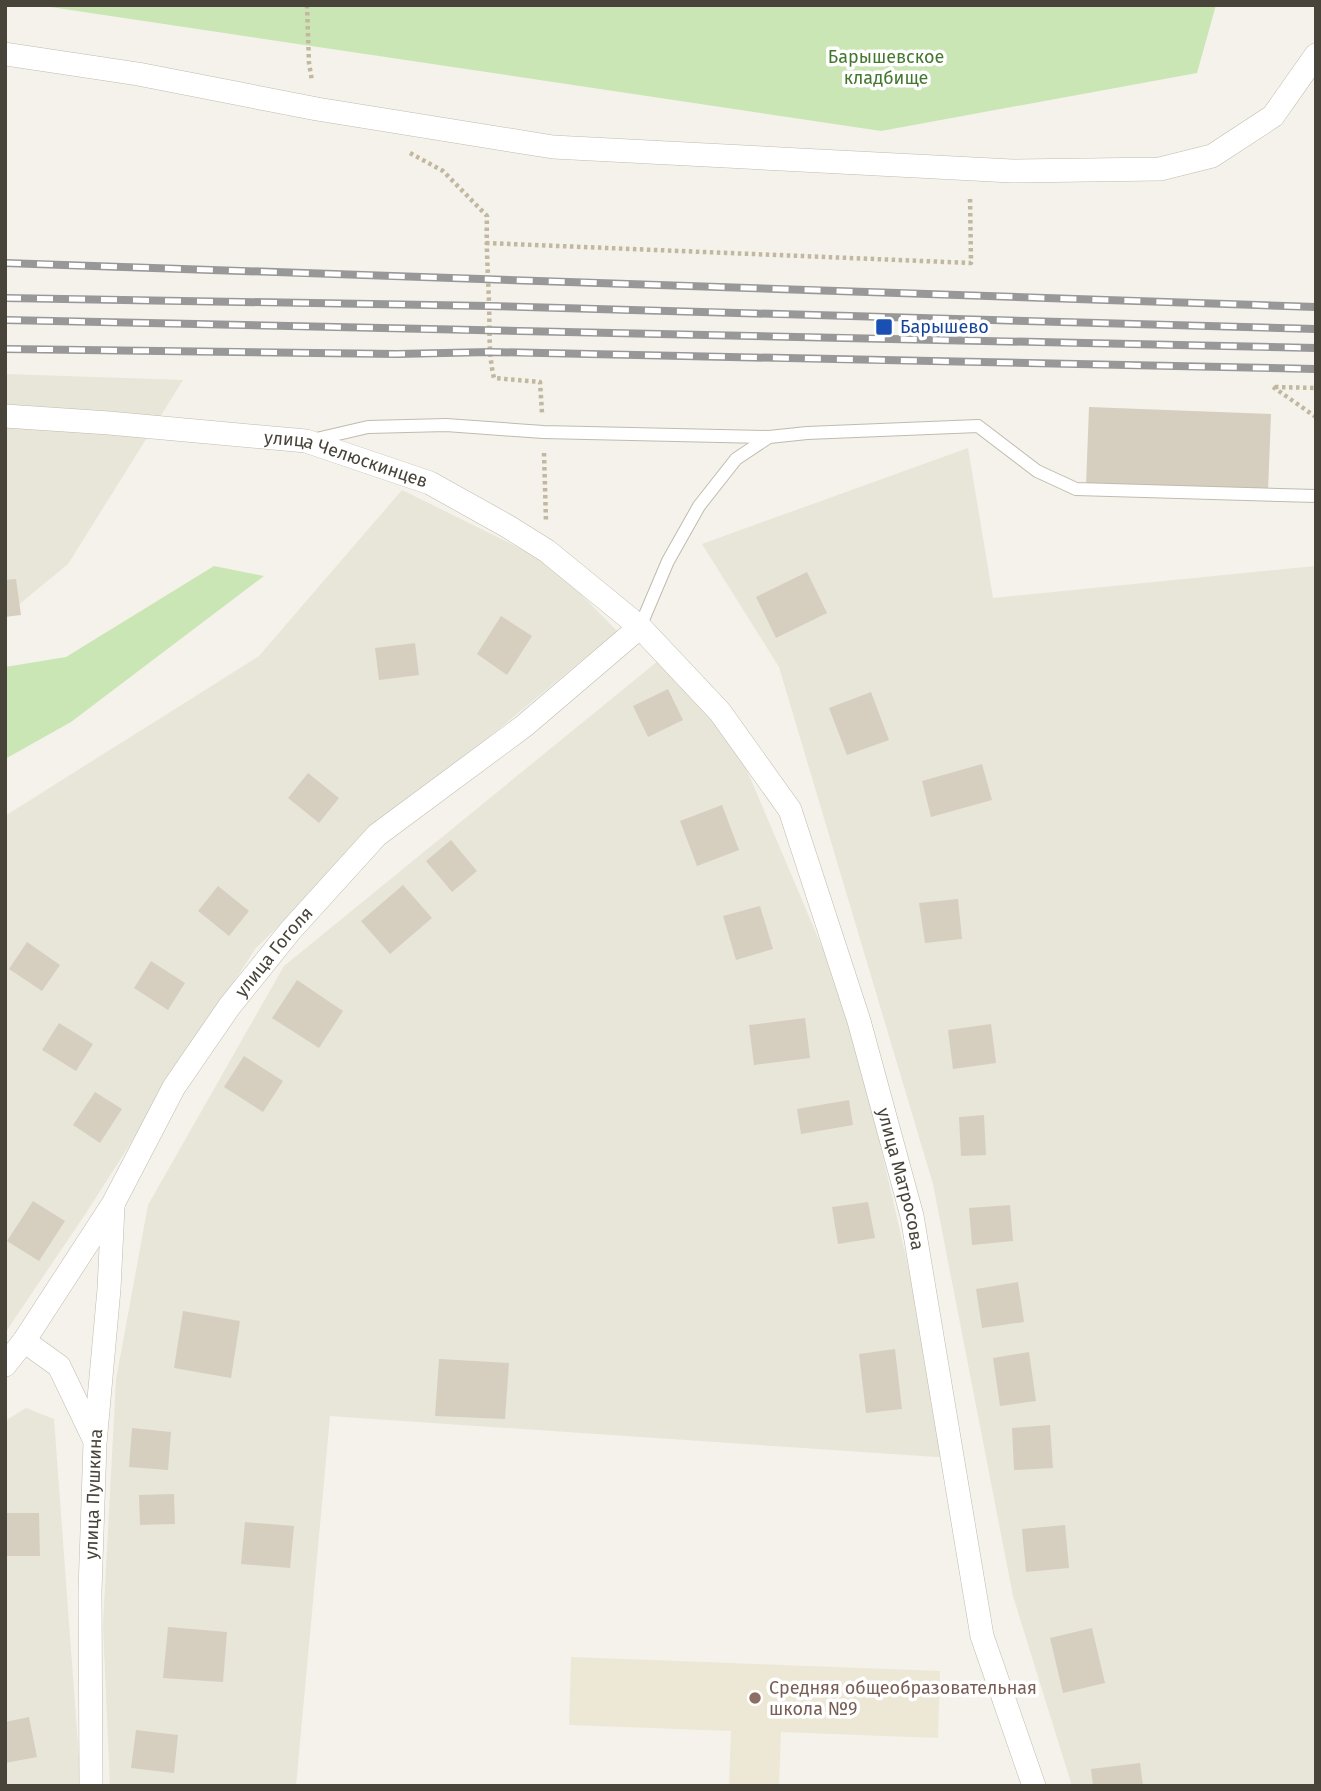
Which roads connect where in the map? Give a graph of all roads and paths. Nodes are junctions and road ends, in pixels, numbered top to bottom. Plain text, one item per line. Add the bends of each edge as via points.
1 (307, 5) edge
2 (5, 54) edge
3 (1316, 55) edge
4 (317, 109) junction
5 (409, 152) dead end
6 (969, 170) junction
7 (486, 243) junction
8 (1316, 388) edge
9 (5, 416) edge
10 (1316, 417) edge
11 (543, 432) junction
12 (769, 437) junction
13 (306, 442) junction
14 (1316, 496) edge
15 (547, 551) junction
16 (640, 627) junction
17 (113, 1204) junction
18 (24, 1341) junction
19 (5, 1365) edge
20 (95, 1443) junction
21 (91, 1786) edge
22 (1034, 1786) edge

1 - 4 path via 309,63
2 - 4 street
3 - 6 street via 1273,116 1212,156 1160,169
4 - 6 street via 553,148
5 - 7 path via 443,171 487,216
6 - 7 path via 971,263
7 - 11 path via 494,378 540,382
8 - 10 path via 1273,387
9 - 13 street, улица Челюскинцев
11 - 12 lane
11 - 13 lane via 446,425 368,426
11 - 15 path
12 - 14 lane via 978,426 1037,471 1076,489
12 - 16 lane via 736,459 699,506 668,561
13 - 15 street, улица Челюскинцев via 430,483
15 - 16 street, улица Челюскинцев
16 - 17 street, улица Гоголя via 524,726 377,835 229,1007 174,1087
16 - 22 street, улица Матросова via 720,712 790,810 859,1021 912,1216 982,1636
17 - 18 street, улица Гоголя
17 - 20 street, улица Пушкина
18 - 19 street, улица Гоголя
18 - 20 street via 59,1366
20 - 21 street, улица Пушкина

